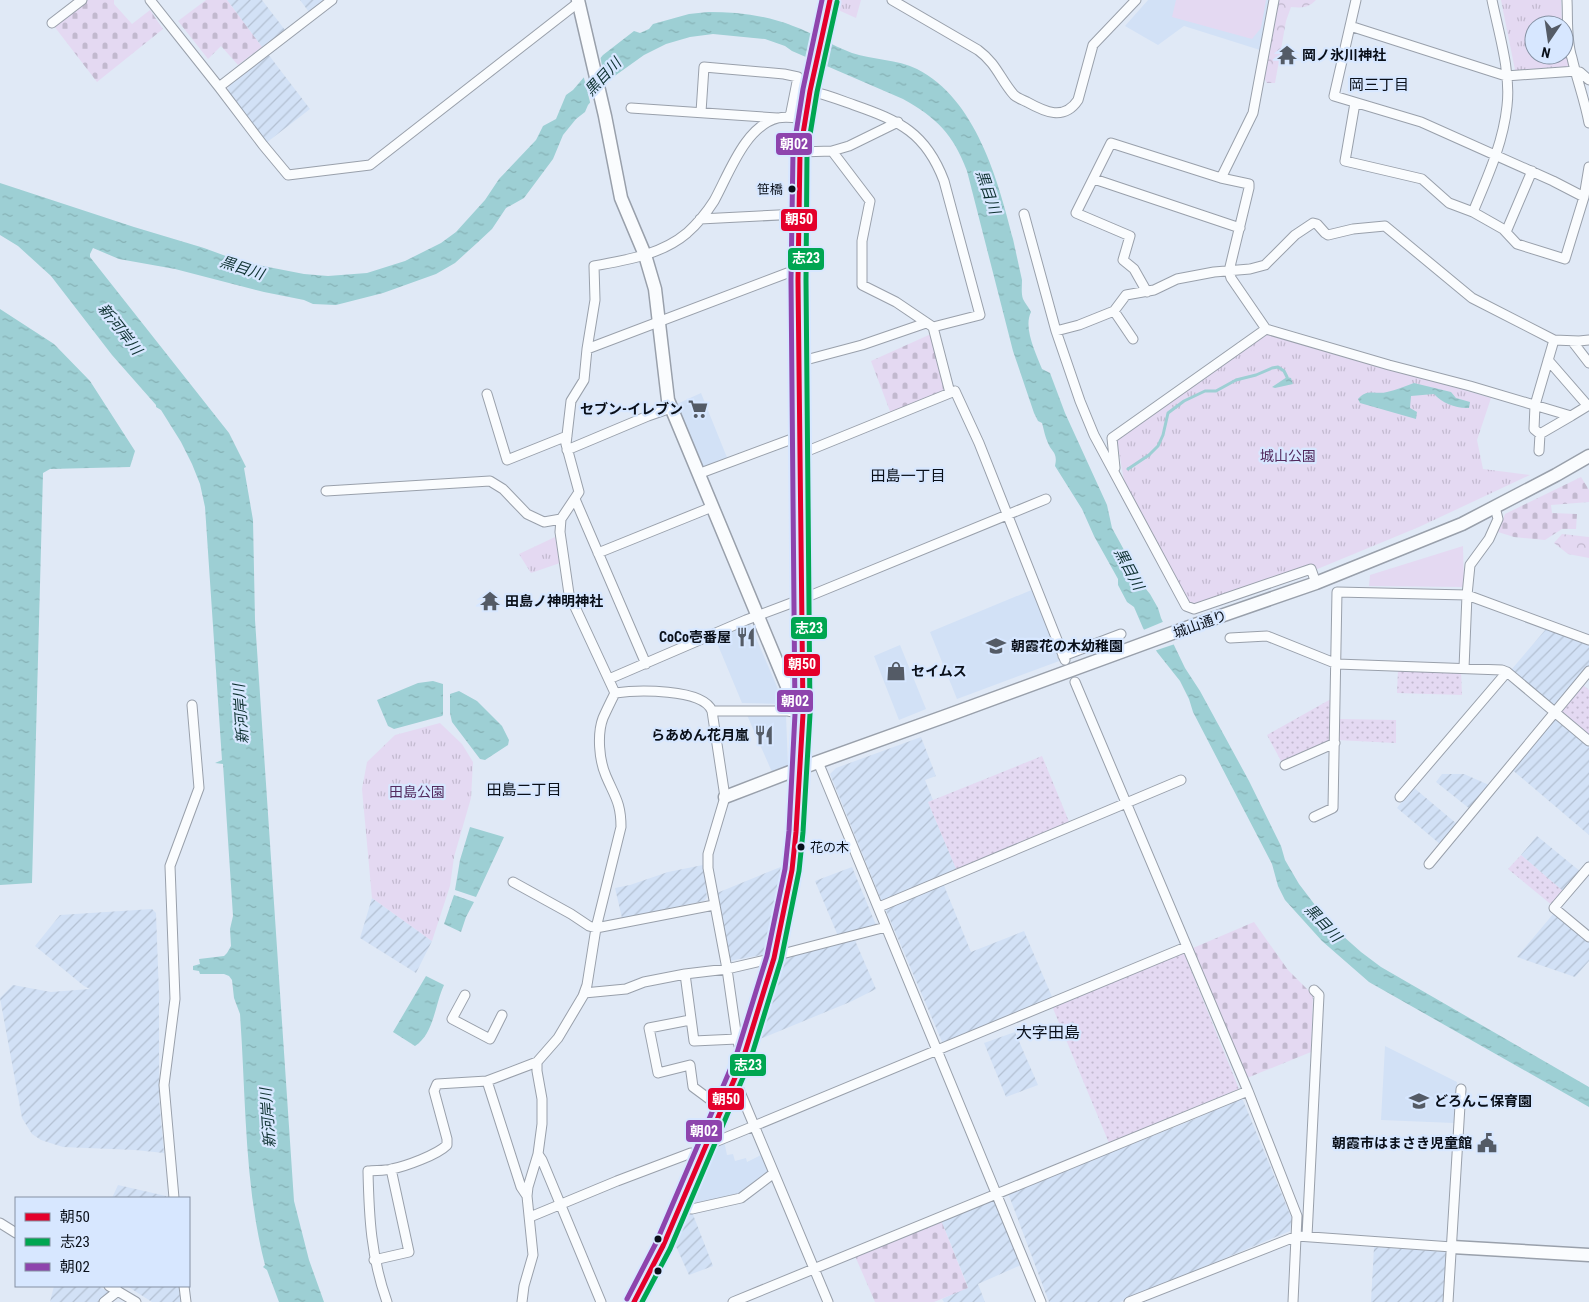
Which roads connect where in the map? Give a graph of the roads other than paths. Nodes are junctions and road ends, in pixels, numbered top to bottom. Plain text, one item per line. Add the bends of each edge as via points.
1 (82, 0) edge
2 (150, 0) edge
3 (332, 0) edge
4 (830, 0) edge
5 (892, 0) edge
6 (1136, 0) edge
7 (1274, 0) edge
8 (1356, 0) edge
9 (1492, 0) edge
10 (1567, 0) edge
11 (579, 1) edge
12 (52, 24) dead end
13 (1350, 26) junction
14 (1576, 71) junction
15 (1506, 76) junction
16 (1589, 80) edge
17 (219, 86) junction
18 (811, 86) junction
19 (1355, 103) junction
20 (631, 108) dead end
21 (701, 112) junction
22 (790, 117) junction
23 (777, 118) junction
24 (805, 119) junction
25 (898, 122) junction
26 (1589, 123) edge
27 (832, 151) junction
28 (800, 152) junction
29 (1497, 155) junction
30 (1589, 167) edge
31 (1532, 171) junction
32 (1221, 178) junction
33 (1094, 179) junction
34 (1584, 197) junction
35 (1473, 212) junction
36 (799, 214) junction
37 (1024, 214) dead end
38 (700, 220) junction
39 (1240, 228) junction
40 (1506, 232) junction
41 (645, 255) junction
42 (798, 270) junction
43 (1230, 272) junction
44 (1147, 292) junction
45 (1114, 311) junction
46 (659, 320) junction
47 (930, 325) junction
48 (1266, 329) junction
49 (1056, 331) junction
50 (1133, 339) dead end
51 (1554, 340) junction
52 (1589, 340) edge
53 (1572, 341) junction
54 (587, 349) junction
55 (1548, 360) junction
56 (798, 362) junction
57 (1589, 363) edge
58 (950, 393) junction
59 (486, 394) dead end
60 (1535, 405) junction
61 (1588, 406) edge
62 (671, 408) junction
63 (1571, 416) junction
64 (1540, 434) junction
65 (567, 436) junction
66 (800, 436) junction
67 (568, 450) junction
68 (1539, 451) dead end
69 (800, 454) junction
70 (1589, 456) edge
71 (1115, 473) junction
72 (698, 474) junction
73 (326, 491) dead end
74 (575, 499) junction
75 (1046, 499) dead end
76 (712, 507) junction
77 (1495, 507) junction
78 (1006, 515) junction
79 (561, 519) junction
80 (598, 552) junction
81 (1316, 583) junction
82 (1467, 595) junction
83 (802, 599) junction
84 (758, 616) junction
85 (1120, 634) dead end
86 (1230, 638) dead end
87 (1589, 640) edge
88 (646, 664) junction
89 (1337, 664) junction
90 (1464, 668) junction
91 (1589, 671) edge
92 (1507, 672) junction
93 (609, 679) junction
94 (1075, 682) dead end
95 (615, 693) junction
96 (192, 704) dead end
97 (712, 711) junction
98 (1554, 712) junction
99 (803, 714) junction
100 (1589, 741) edge
101 (1335, 744) junction
102 (818, 762) junction
103 (1285, 765) dead end
104 (801, 768) junction
105 (1181, 780) dead end
106 (725, 797) junction
107 (1400, 797) dead end
108 (1127, 804) junction
109 (1314, 817) dead end
110 (1429, 864) dead end
111 (1589, 867) edge
112 (513, 882) dead end
113 (714, 905) junction
114 (879, 907) junction
115 (886, 927) junction
116 (596, 928) junction
117 (1589, 937) edge
118 (1186, 947) junction
119 (774, 958) junction
120 (727, 969) junction
121 (685, 974) junction
122 (1314, 990) dead end
123 (465, 994) dead end
124 (584, 994) junction
125 (502, 1015) dead end
126 (690, 1020) junction
127 (738, 1039) junction
128 (936, 1051) junction
129 (743, 1060) junction
130 (538, 1062) junction
131 (735, 1080) junction
132 (487, 1081) junction
133 (1461, 1089) dead end
134 (1248, 1091) junction
135 (723, 1107) junction
136 (754, 1126) junction
137 (708, 1142) junction
138 (538, 1154) junction
139 (702, 1156) junction
140 (390, 1169) junction
141 (774, 1173) junction
142 (996, 1193) junction
143 (527, 1196) junction
144 (174, 1197) edge
145 (561, 1205) junction
146 (679, 1208) junction
147 (530, 1218) junction
148 (0, 1223) edge
149 (15, 1232) edge
150 (1297, 1236) junction
151 (1307, 1236) junction
152 (1452, 1246) junction
153 (1589, 1255) edge
154 (374, 1260) junction
155 (814, 1268) junction
156 (111, 1287) edge
157 (184, 1287) edge
158 (118, 1291) junction
159 (104, 1302) edge
160 (136, 1302) edge
161 (186, 1302) edge
162 (387, 1302) edge
163 (522, 1302) edge
164 (601, 1302) edge
165 (634, 1302) edge
166 (733, 1302) edge
167 (828, 1302) edge
168 (1041, 1302) edge
169 (1129, 1302) edge
170 (1293, 1302) edge
171 (1448, 1302) edge

1 - 12 street
2 - 17 street
3 - 17 street
4 - 18 main road
5 - 6 street via 990,58 1015,96 1044,111 1061,113 1073,107 1078,100 1093,45
7 - 32 street via 1253,114
8 - 13 street
9 - 15 street
10 - 14 street via 1568,37
11 - 17 street via 370,165 288,175
11 - 41 street via 621,198
13 - 15 street
13 - 19 street via 1334,96
14 - 15 street
14 - 16 street
14 - 26 street
15 - 29 street via 1508,106
18 - 24 main road
18 - 25 street
19 - 29 street via 1422,122
19 - 35 street via 1345,161 1422,179 1449,203
20 - 21 street
21 - 22 street via 704,68 798,77
21 - 23 street
22 - 23 street
22 - 24 street
23 - 38 street via 758,129 746,142
24 - 28 main road
25 - 27 street
25 - 47 street via 926,146 937,162 980,315
27 - 28 street
27 - 47 street via 870,201 862,241 862,285 896,302
28 - 36 main road
29 - 31 street
29 - 35 street
30 - 34 street
31 - 34 street
31 - 40 street
32 - 33 street via 1111,143
32 - 39 street via 1249,184
33 - 39 street
33 - 44 street via 1076,213 1130,236 1123,260 1134,269
34 - 40 street via 1565,259 1517,244
35 - 40 street
36 - 38 street
36 - 42 main road
37 - 49 street
38 - 41 street via 678,240
39 - 43 street
41 - 46 street via 655,289
41 - 54 street via 594,266 595,300
42 - 46 street
42 - 56 main road
43 - 44 street via 1177,279
43 - 48 street
43 - 51 street via 1265,265 1295,235 1313,223 1328,235 1385,226 1472,298
44 - 45 street via 1126,295
45 - 49 street
45 - 50 street
46 - 54 street
46 - 62 street via 666,392
47 - 56 street
47 - 58 street
48 - 60 street
48 - 71 street via 1112,438
49 - 71 street via 1087,418
51 - 53 street
51 - 55 street
52 - 53 street
53 - 57 street
54 - 65 street via 584,380 571,401
55 - 60 street
55 - 61 street
56 - 66 main road
58 - 69 street
58 - 78 street via 955,391 979,443
59 - 65 street via 507,460
60 - 63 street
60 - 64 street via 1534,429
61 - 63 street
62 - 67 street
62 - 72 street
63 - 64 street
64 - 68 street
65 - 67 street
66 - 69 main road
66 - 72 street
67 - 74 street via 580,492
69 - 83 main road
70 - 77 street, 城山通り
71 - 81 street via 1186,606 1194,609 1311,569
72 - 76 street
73 - 79 street via 490,481 503,489 527,514 544,522
74 - 79 street
74 - 80 street
75 - 78 street
76 - 80 street
76 - 84 street
77 - 81 street, 城山通り via 1462,524
77 - 82 street via 1498,519 1489,539 1470,565
78 - 83 street
78 - 85 street via 1064,658
79 - 93 street via 569,594
80 - 88 street
81 - 102 street, 城山通り
82 - 87 street
82 - 89 street via 1337,592
82 - 90 street
83 - 84 street
83 - 99 main road
84 - 88 street
84 - 99 street via 791,696
86 - 89 street via 1267,636
88 - 93 street
89 - 90 street
89 - 101 street
90 - 92 street
91 - 98 street
92 - 98 street
92 - 107 street
93 - 95 street
94 - 108 street
95 - 97 street via 655,691 680,694 703,700
95 - 116 street via 603,719 601,760 618,800 621,828
96 - 144 street via 200,788 170,866 175,999 164,1086
97 - 99 street via 788,711
97 - 106 street
98 - 100 street
98 - 110 street
99 - 104 main road
101 - 103 street
101 - 109 street via 1333,808
102 - 104 street, 城山通り
102 - 114 street
104 - 106 street, 城山通り
104 - 119 main road via 792,870
105 - 108 street
106 - 113 street via 708,854
108 - 114 street
108 - 118 street
111 - 117 street via 1554,908
112 - 116 street
113 - 116 street
113 - 120 street
114 - 115 street
115 - 119 street
115 - 128 street
116 - 124 street
118 - 128 street
118 - 134 street
119 - 120 street
119 - 129 main road
120 - 121 street
120 - 127 street
121 - 124 street via 626,989
121 - 126 street
122 - 151 street via 1319,995
123 - 125 street via 452,1019 490,1039
124 - 130 street via 558,1038
126 - 127 street via 694,1041
126 - 135 street via 649,1028 658,1073 690,1065 693,1087
127 - 129 street
128 - 136 street
128 - 142 street
129 - 131 main road
130 - 132 street
130 - 138 street via 542,1099
131 - 135 main road
131 - 136 street
132 - 140 street via 437,1084 434,1091 447,1145
132 - 143 street via 521,1187
133 - 152 street
134 - 142 street
134 - 150 street via 1297,1216
135 - 137 main road
136 - 137 street
136 - 141 street
137 - 139 main road
138 - 143 street
138 - 145 street
139 - 145 street via 691,1153
139 - 146 main road
140 - 154 street via 368,1171
140 - 154 street via 409,1252
141 - 146 street via 741,1198 692,1209
141 - 155 street
142 - 155 street
142 - 168 street
143 - 147 street
145 - 147 street
145 - 164 street
146 - 165 main road
147 - 163 street via 533,1255
148 - 149 street
150 - 151 street
150 - 169 street
150 - 170 street
151 - 152 street
152 - 153 street
152 - 171 street
154 - 162 street
155 - 166 street
155 - 167 street
156 - 158 street
157 - 161 street
158 - 159 street
158 - 160 street

